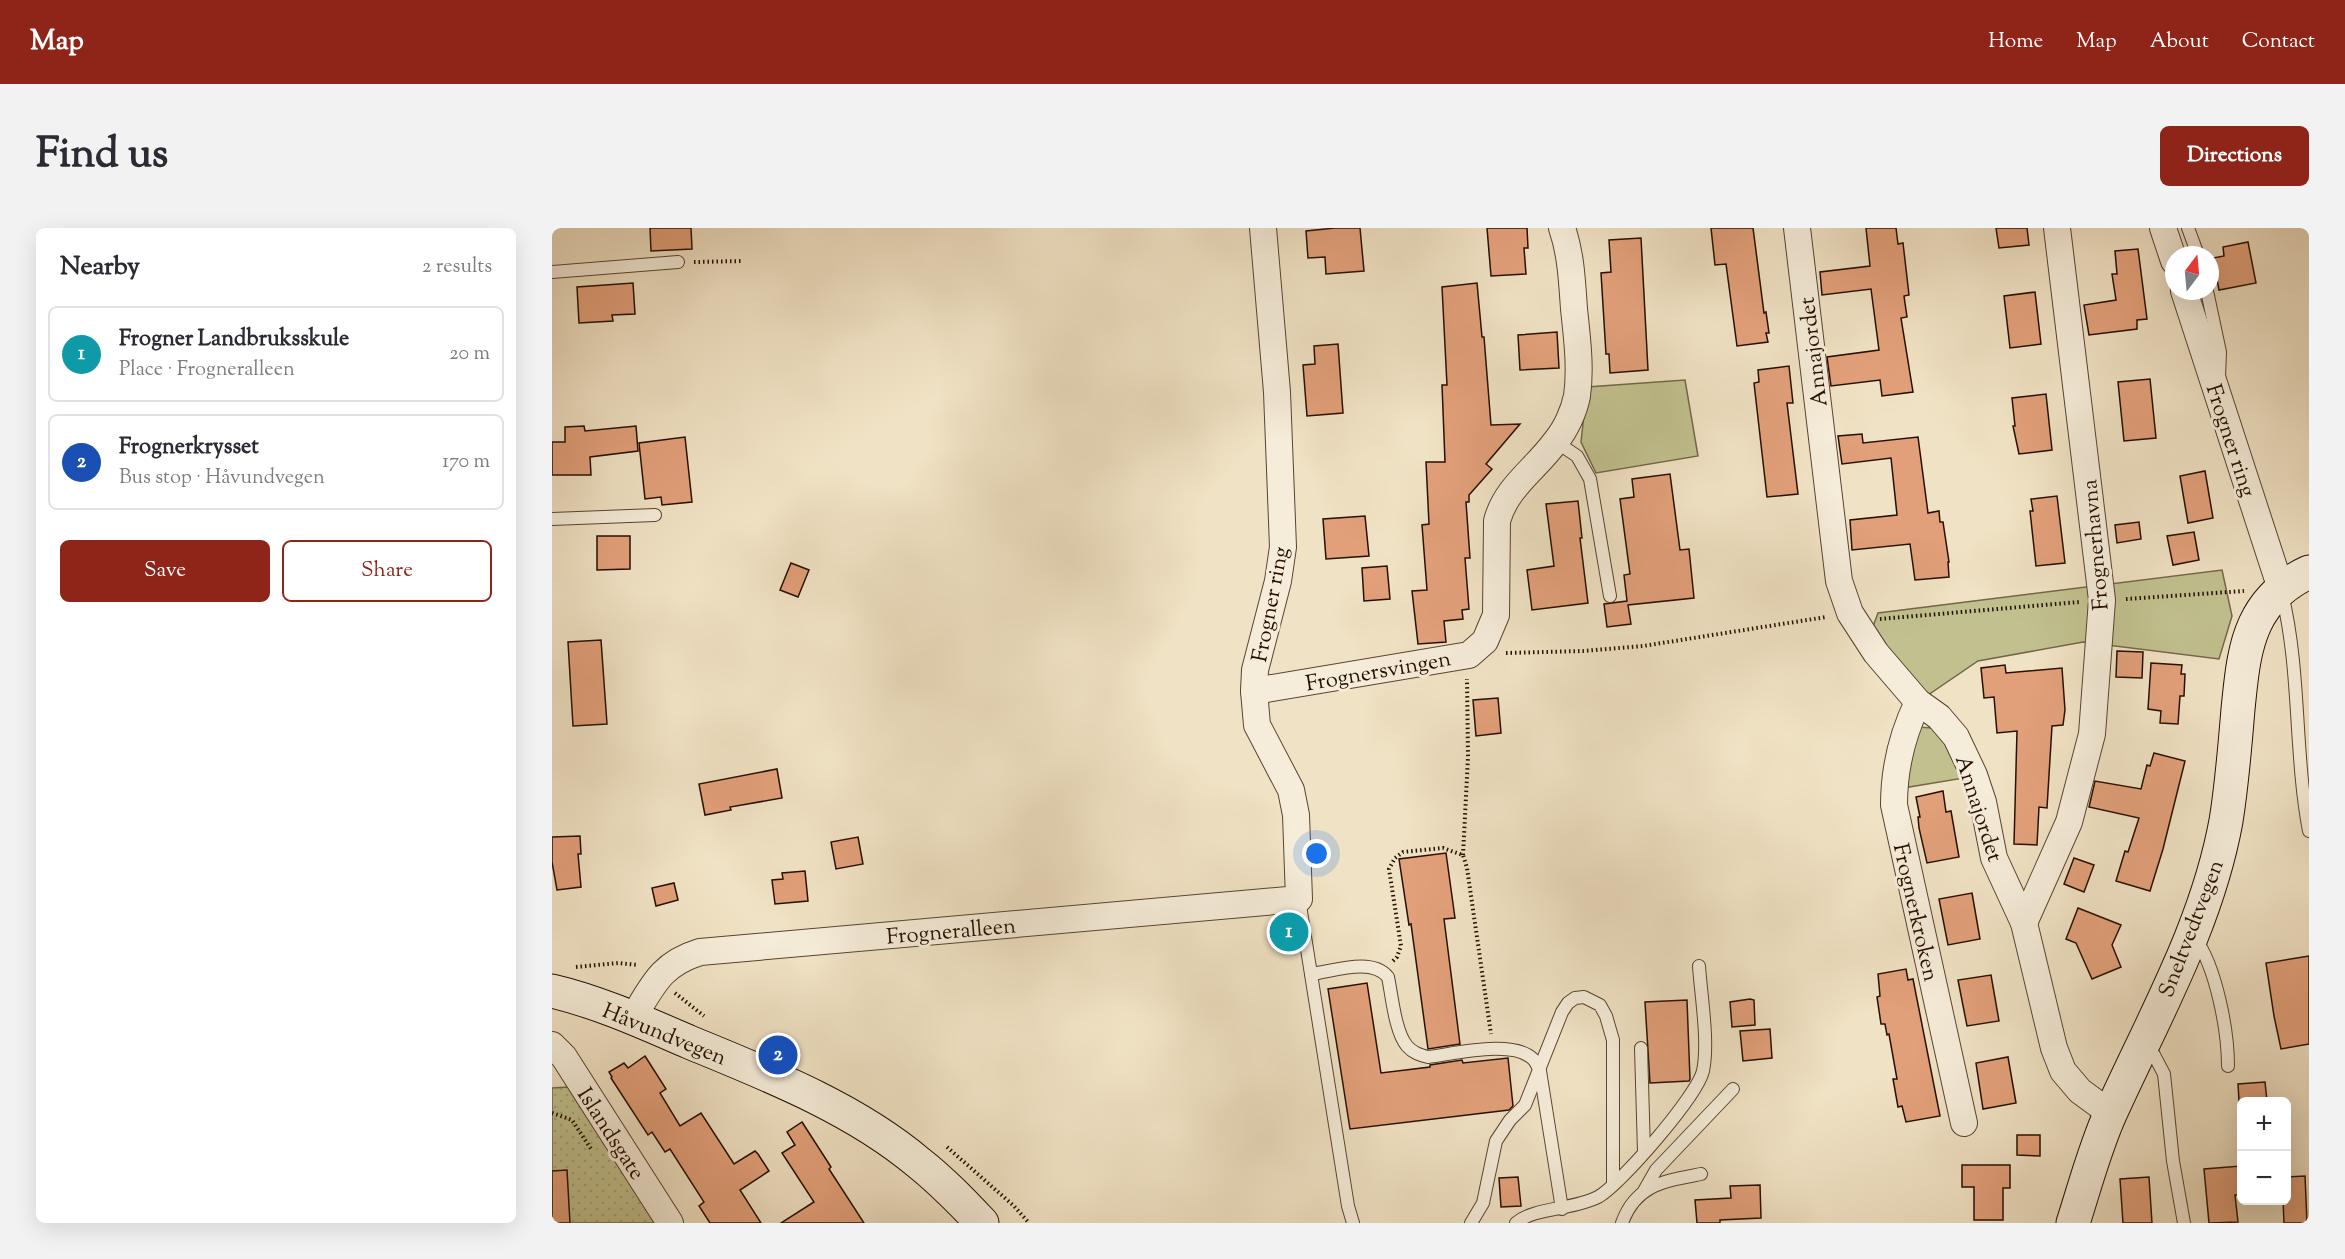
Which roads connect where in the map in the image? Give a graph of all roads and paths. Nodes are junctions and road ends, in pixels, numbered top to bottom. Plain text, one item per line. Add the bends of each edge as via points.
1 (1263, 228) edge
2 (1562, 228) edge
3 (1797, 228) edge
4 (2057, 228) edge
5 (2163, 228) edge
6 (2188, 228) edge
7 (2169, 246) edge
8 (2195, 246) edge
9 (743, 261) dead end
10 (678, 262) joint
11 (552, 272) edge
12 (2187, 300) edge
13 (2208, 300) edge
14 (2219, 399) junction
15 (1556, 442) junction
16 (655, 515) dead end
17 (552, 519) edge
18 (2309, 572) edge
19 (2281, 589) junction
20 (1610, 596) dead end
21 (2103, 600) junction
22 (1853, 617) junction
23 (1469, 655) junction
24 (1254, 691) junction
25 (1918, 702) junction
26 (2309, 831) edge
27 (1463, 855) junction
28 (1299, 899) junction
29 (2024, 922) junction
30 (2192, 934) junction
31 (1699, 966) dead end
32 (1383, 971) junction
33 (1311, 974) junction
34 (658, 977) junction
35 (562, 979) edge
36 (633, 1018) junction
37 (552, 1045) edge
38 (2142, 1046) junction
39 (1641, 1048) dead end
40 (1494, 1049) junction
41 (2228, 1066) dead end
42 (1540, 1071) junction
43 (1733, 1089) dead end
44 (552, 1113) edge
45 (2110, 1113) junction
46 (1964, 1123) dead end
47 (1644, 1152) junction
48 (597, 1158) dead end
49 (1701, 1174) dead end
50 (1613, 1185) junction
51 (1644, 1191) junction
52 (1558, 1214) edge
53 (670, 1223) edge
54 (982, 1223) edge
55 (1353, 1223) edge
56 (1471, 1223) edge
57 (1515, 1223) edge
58 (1622, 1223) edge
59 (2073, 1223) edge
60 (2184, 1223) edge

1 - 24 street, Frogner ring via 1277,392 1283,547
2 - 15 street, Frognersvingen via 1569,246 1578,383 1568,422
3 - 22 street, Annajordet via 1838,570
4 - 21 street, Frognerhavna
5 - 7 street
6 - 8 lane
9 - 10 path
10 - 11 lane
12 - 14 street, Frogner ring
13 - 14 lane via 2220,352
14 - 19 street, Frogner ring
15 - 20 lane via 1577,456 1588,471
15 - 23 street, Frognersvingen via 1500,507 1497,615 1485,640
16 - 17 lane
18 - 19 main road, Sneltvedtvegen
19 - 21 path
19 - 26 lane via 2294,669 2298,754
19 - 30 main road, Sneltvedtvegen via 2255,624 2245,656 2226,821
21 - 22 path
21 - 29 street, Frognerhavna via 2092,734 2069,822
22 - 23 path via 1643,646
22 - 25 street, Annajordet via 1876,653
23 - 24 street, Frognersvingen
23 - 27 path
24 - 28 street, Frogner ring via 1257,725 1291,790 1296,815
25 - 29 street, Annajordet via 1939,717 1956,737 1983,802 1995,858
25 - 46 street, Frognerkroken via 1906,727 1898,759 1894,805
27 - 32 path via 1443,848 1402,852 1395,858 1389,869 1401,946 1397,957
27 - 40 path
28 - 33 lane
28 - 34 street, Frogneralleen via 700,952 682,957
29 - 45 street, Annajordet via 2063,1071 2080,1091
30 - 38 main road, Sneltvedtvegen
30 - 41 lane via 2214,980
31 - 47 lane via 1702,1072 1696,1089
32 - 33 lane via 1365,966
32 - 40 lane via 1400,1032 1407,1046 1417,1054 1428,1057
33 - 55 lane
34 - 35 path via 629,963
34 - 36 street, Frogneralleen
35 - 36 main road, Håvundvegen
36 - 54 main road, Håvundvegen via 761,1072 874,1130 918,1162
37 - 53 street, Islandsgate via 564,1057
38 - 45 main road, Sneltvedtvegen
38 - 60 lane via 2154,1055 2164,1074
39 - 47 lane
40 - 42 lane via 1524,1053
42 - 50 lane via 1569,1003 1584,997 1600,1005 1613,1040
42 - 52 lane
42 - 56 lane via 1525,1105 1496,1141 1483,1203
43 - 51 lane via 1656,1170
44 - 48 path via 572,1120
45 - 59 main road, Sneltvedtvegen
47 - 50 lane
49 - 51 lane via 1666,1180
50 - 52 lane via 1599,1196
51 - 58 lane via 1627,1208
52 - 57 lane via 1533,1214

